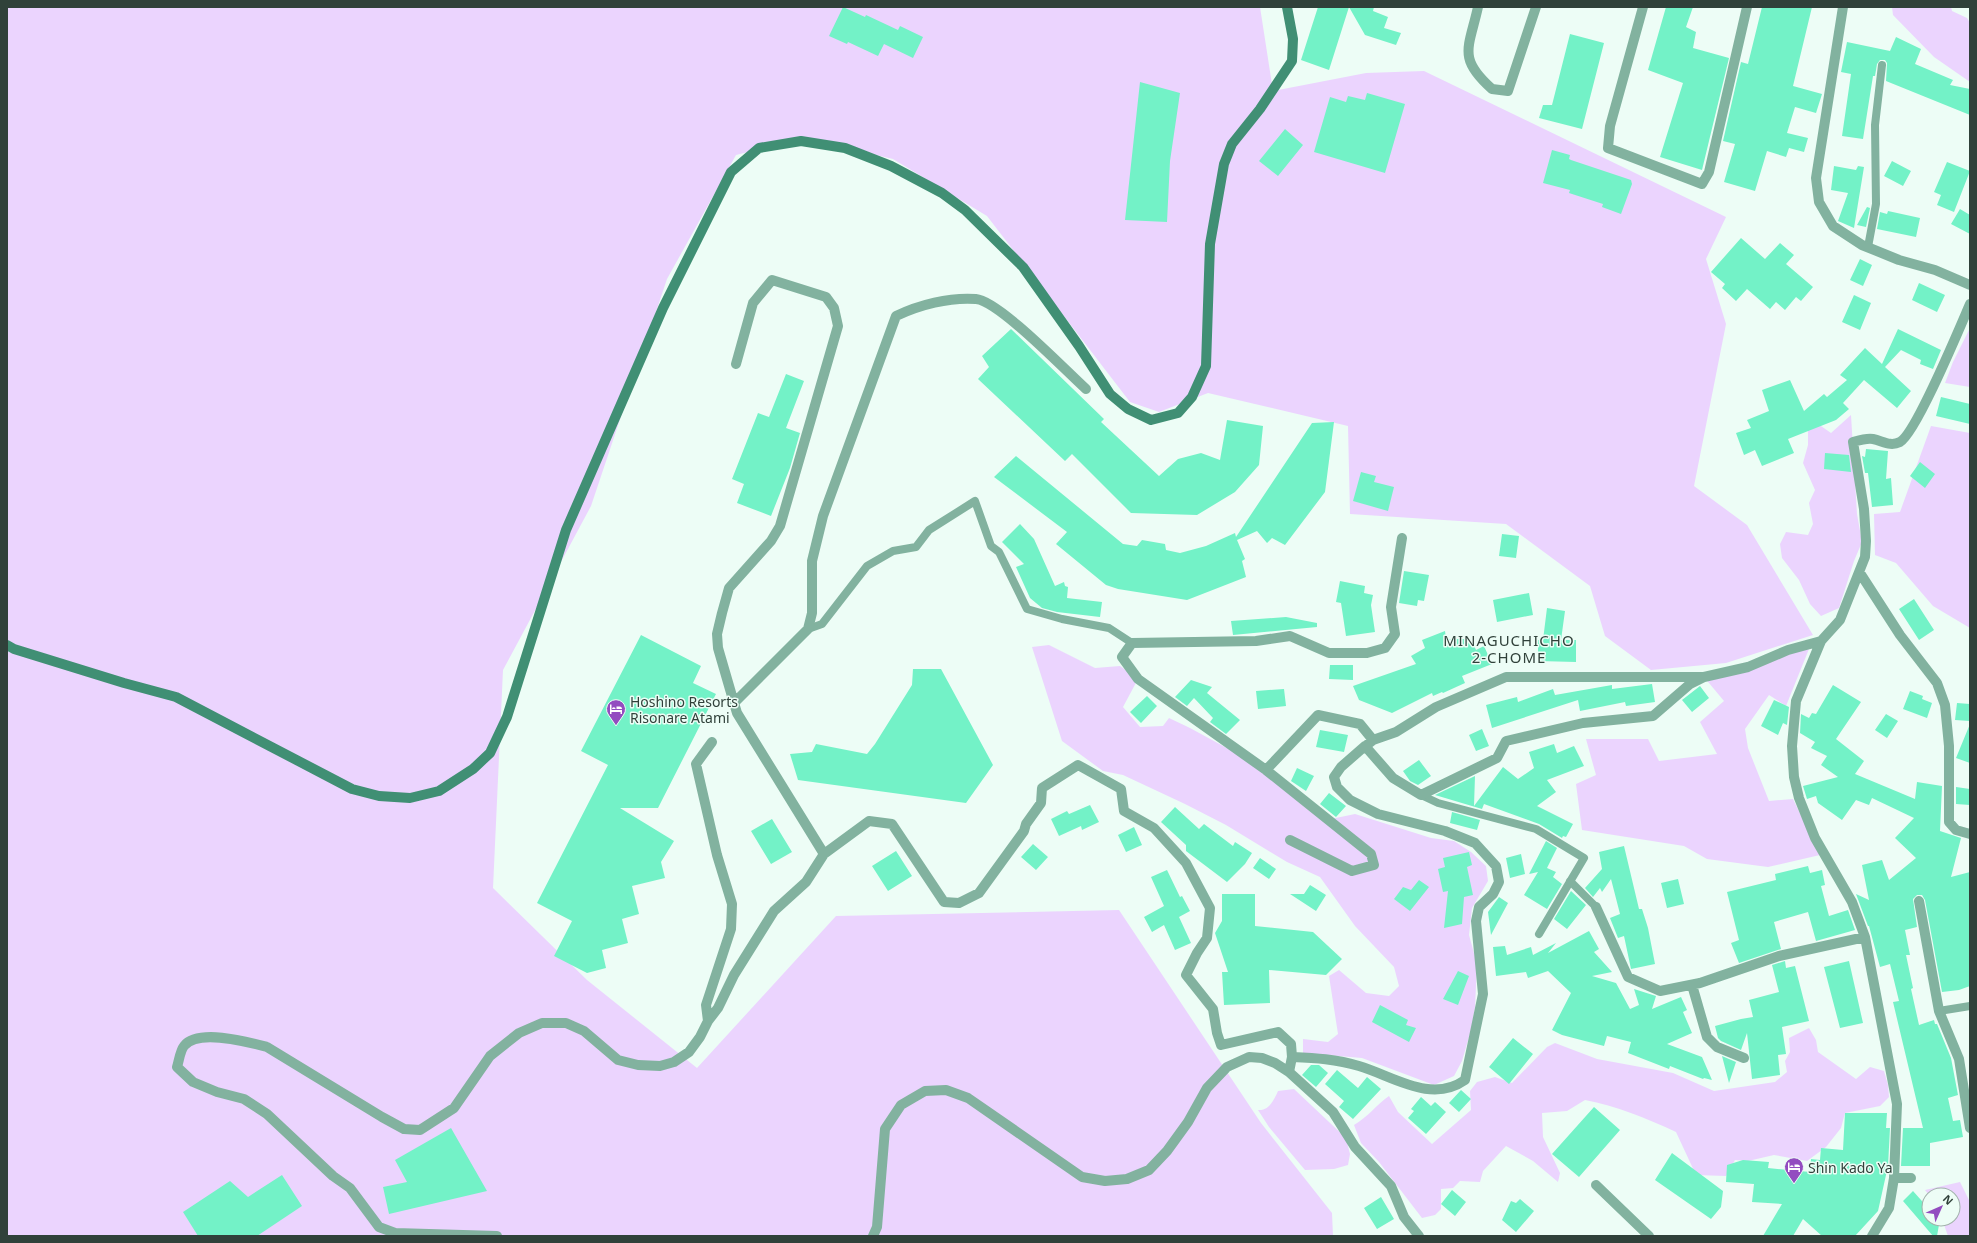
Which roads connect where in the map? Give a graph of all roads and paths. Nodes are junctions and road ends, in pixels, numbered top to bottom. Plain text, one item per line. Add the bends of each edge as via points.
1 (1287, 7) edge
2 (1478, 7) edge
3 (1536, 7) edge
4 (1643, 7) edge
5 (1747, 7) edge
6 (1843, 7) edge
7 (1882, 65) dead end
8 (1868, 247) junction
9 (1970, 285) edge
10 (1970, 304) edge
11 (736, 364) dead end
12 (1086, 389) dead end
13 (1402, 538) dead end
14 (1860, 573) junction
15 (808, 628) junction
16 (1821, 641) junction
17 (1132, 643) junction
18 (7, 645) edge
19 (1704, 677) junction
20 (734, 703) junction
21 (712, 742) dead end
22 (1369, 743) junction
23 (1266, 770) junction
24 (1421, 795) junction
25 (1970, 834) edge
26 (1290, 840) dead end
27 (824, 854) junction
28 (1570, 881) junction
29 (1919, 901) dead end
30 (1596, 907) joint
31 (1539, 934) dead end
32 (1864, 937) junction
33 (1692, 984) junction
34 (1970, 1006) edge
35 (1939, 1011) junction
36 (708, 1021) junction
37 (1292, 1057) junction
38 (1744, 1058) dead end
39 (1288, 1072) junction
40 (1970, 1128) edge
41 (1894, 1178) junction
42 (1910, 1178) dead end
43 (1596, 1185) dead end
44 (497, 1236) edge
45 (873, 1236) edge
46 (1419, 1236) edge
47 (1649, 1236) edge
48 (1872, 1236) edge

1 - 18 street via 1293,39 1292,61 1260,109 1232,144 1224,164 1210,244 1206,366 1192,397 1178,413 1151,420 1128,409 1110,394 1023,267 965,210 942,193 891,166 845,148 801,142 759,148 731,172 662,308 566,530 507,717 490,753 473,769 439,791 410,798 379,796 352,789 176,697
2 - 3 street via 1467,55 1471,68 1492,89 1508,91
4 - 5 street via 1610,126 1608,148 1702,184 1709,172
6 - 8 street via 1816,178 1819,202 1833,226
7 - 8 lane via 1875,125 1876,204
8 - 9 street
10 - 14 street via 1921,412 1908,434 1900,442 1891,444 1868,439 1853,442 1864,509 1866,541
11 - 20 street via 753,303 772,280 826,296 834,308 838,326 780,526 771,541 729,588 722,614 717,634 718,648
12 - 15 street via 1008,317 977,299 948,301 915,308 896,316 823,516 812,560 812,613
13 - 17 street via 1391,607 1395,634 1385,648 1367,654 1328,653 1290,636 1256,642
14 - 16 street via 1840,620
14 - 25 street via 1900,635 1937,683 1945,705 1949,746 1949,822 1956,830
15 - 17 lane via 822,624 867,566 893,551 916,547 929,530 975,501 991,546 999,552 1027,609 1062,620 1108,628
15 - 20 street
16 - 19 street via 1788,650 1748,667
16 - 32 street via 1796,701 1792,746 1794,777 1799,798 1815,838 1852,902
17 - 23 street via 1122,657 1138,679
19 - 22 street via 1506,678 1436,707 1396,732
19 - 24 street via 1690,684 1653,716 1583,722 1506,741 1497,758
20 - 27 street via 737,713
21 - 36 street via 696,764 717,855 732,904 731,929 706,1005
22 - 23 street via 1360,724 1318,715
22 - 24 street via 1394,778
22 - 37 street via 1341,767 1334,777 1337,787 1350,800 1378,814 1444,831 1475,843 1496,866 1499,882 1492,894 1479,907 1476,921 1484,994 1465,1080 1454,1087 1436,1090 1415,1087 1352,1064 1324,1058
23 - 26 street via 1371,854 1374,865 1352,872
24 - 28 lane via 1438,803 1536,829 1584,858
27 - 36 street via 806,882 774,911
27 - 37 street via 869,820 892,824 944,902 959,903 979,894 1020,838 1026,824 1041,803 1042,788 1078,765 1121,790 1124,810 1154,828 1186,863 1196,879 1210,908 1207,938 1196,953 1186,975 1213,1009 1221,1045 1278,1032 1291,1044
28 - 30 lane
28 - 31 lane
29 - 35 street
30 - 33 street via 1628,977 1660,990
32 - 33 street via 1779,956
32 - 41 street via 1897,1104
33 - 38 street via 1707,1037 1717,1047
34 - 35 lane
35 - 40 street via 1959,1060
36 - 44 street via 700,1038 689,1052 674,1062 660,1066 638,1065 618,1060 584,1031 566,1023 542,1023 519,1033 490,1056 454,1108 420,1130 404,1129 267,1047 246,1041 204,1037 184,1046 176,1067 193,1082 244,1099 267,1114 333,1176 350,1188 379,1227 395,1233
37 - 39 street
39 - 45 street via 1262,1058 1249,1057 1226,1067 1208,1088 1167,1151 1149,1170 1127,1179 1105,1181 1082,1177 968,1098 946,1090 925,1091 901,1105 885,1129 877,1228
39 - 46 street via 1333,1112 1355,1147 1391,1186 1404,1218
41 - 42 street
41 - 48 street via 1888,1208
43 - 47 street

